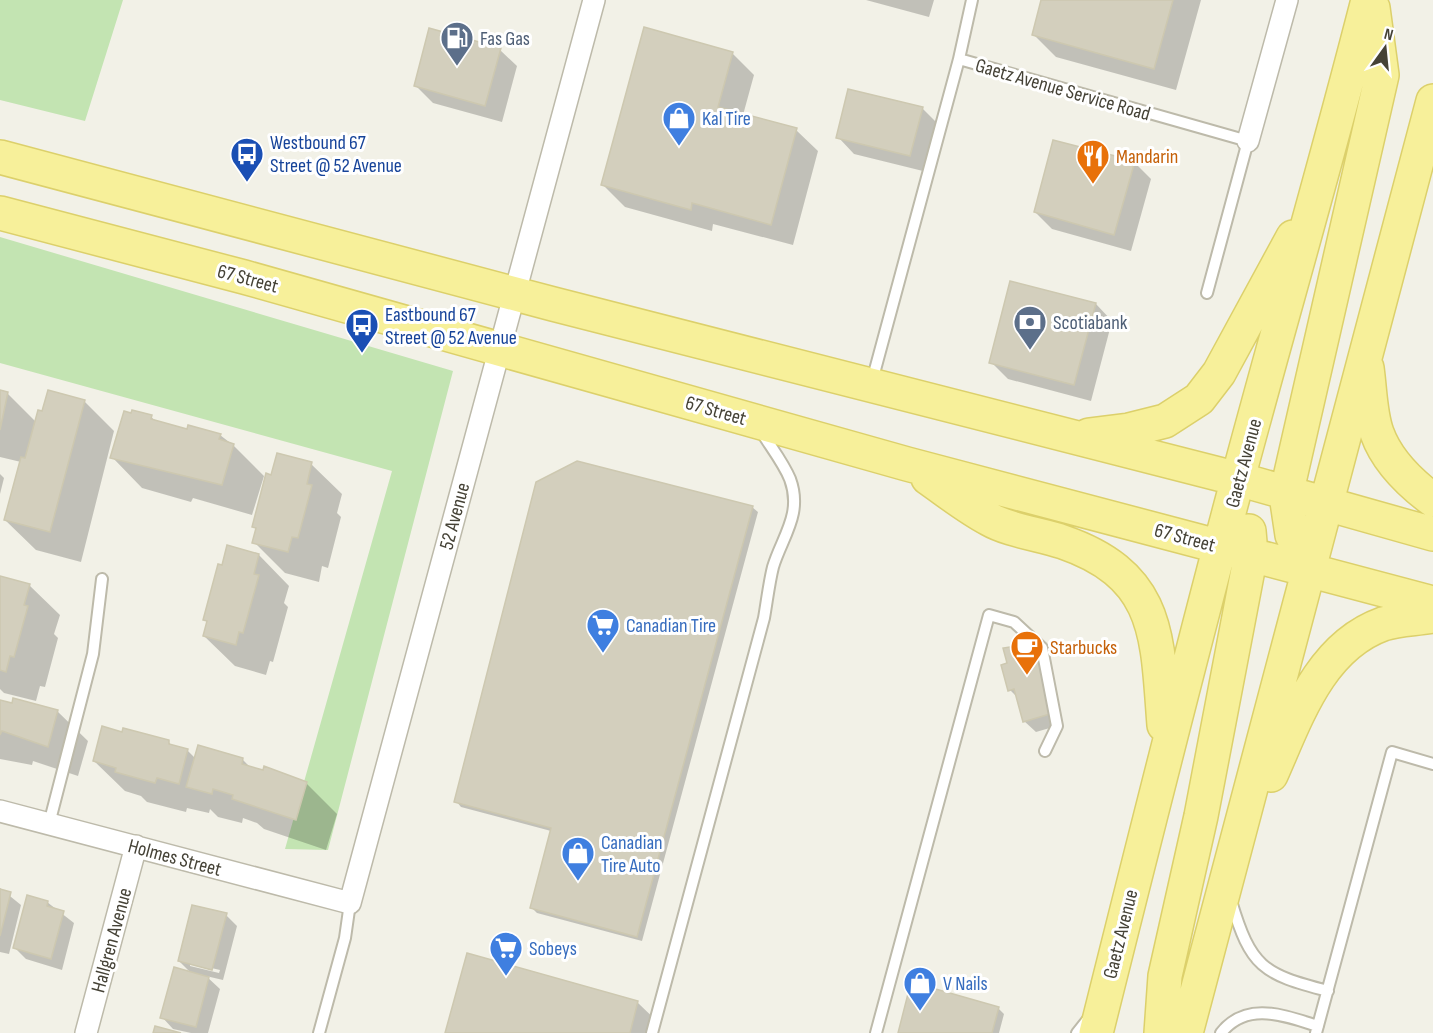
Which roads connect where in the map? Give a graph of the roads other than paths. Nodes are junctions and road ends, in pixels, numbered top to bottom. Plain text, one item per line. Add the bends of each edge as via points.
1 (594, 0) edge
2 (972, 0) edge
3 (1287, 0) edge
4 (1370, 0) edge
5 (959, 59) junction
6 (1433, 101) edge
7 (1248, 141) junction
8 (0, 157) edge
9 (1320, 188) junction
10 (0, 213) edge
11 (1207, 293) dead end
12 (515, 294) junction
13 (500, 349) junction
14 (1365, 358) junction
15 (870, 386) junction
16 (754, 420) junction
17 (1068, 436) junction
18 (907, 464) junction
19 (1238, 480) junction
20 (1286, 495) junction
21 (1433, 500) edge
22 (1324, 505) junction
23 (1433, 534) edge
24 (1220, 546) junction
25 (1251, 554) junction
26 (1308, 569) junction
27 (102, 579) dead end
28 (1433, 603) edge
29 (1433, 616) edge
30 (1166, 750) junction
31 (1045, 751) dead end
32 (1433, 764) edge
33 (0, 811) edge
34 (49, 824) junction
35 (136, 846) junction
36 (1229, 872) junction
37 (350, 903) junction
38 (1328, 991) junction
39 (1104, 999) junction
40 (1317, 1029) edge
41 (86, 1033) edge
42 (319, 1033) edge
43 (652, 1033) edge
44 (876, 1033) edge
45 (1077, 1033) edge
46 (1095, 1033) edge
47 (1161, 1033) edge
48 (1186, 1033) edge
49 (1221, 1033) edge

1 - 12 street, 52 Avenue
2 - 5 lane
3 - 7 street
4 - 9 main road, Gaetz Avenue
4 - 20 main road via 1382,75
5 - 7 lane, Gaetz Avenue Service Road
5 - 15 lane, Gaetz Avenue Service Road
6 - 14 main road
7 - 11 lane
8 - 12 main road
9 - 17 main road via 1223,366 1199,399 1166,421 1149,426
9 - 19 main road, Gaetz Avenue
10 - 13 main road, 67 Street
12 - 13 street, 52 Avenue
12 - 15 main road
13 - 16 main road, 67 Street
13 - 37 street, 52 Avenue
14 - 21 main road via 1377,433 1411,483
14 - 22 main road
15 - 17 main road
16 - 18 main road, 67 Street
16 - 43 lane via 789,477 793,504 788,535 774,566 764,618
17 - 19 main road
18 - 24 main road, 67 Street
18 - 30 main road via 990,521 1050,537 1093,554 1137,590 1157,637
19 - 20 main road
19 - 24 main road, Gaetz Avenue
19 - 25 main road
20 - 22 main road
20 - 26 main road via 1292,535
22 - 23 main road
22 - 26 main road
24 - 25 main road, 67 Street
24 - 30 main road, Gaetz Avenue
25 - 26 main road, 67 Street
25 - 47 main road via 1201,816 1165,976
26 - 28 main road, 67 Street
26 - 36 main road
27 - 34 lane via 93,654
29 - 36 main road via 1384,624 1368,631 1343,648 1324,670 1304,700
30 - 39 main road, Gaetz Avenue
31 - 44 lane via 1057,726 1042,648 1014,622 989,615
32 - 38 lane via 1392,752
33 - 34 street, Holmes Street
34 - 35 street, Holmes Street
35 - 37 street, Holmes Street
35 - 41 street, Hallgren Avenue
36 - 38 lane via 1243,940 1255,958 1278,976
36 - 48 main road
37 - 42 lane, 52 Avenue via 345,938
38 - 40 lane
39 - 45 lane
39 - 46 main road, Gaetz Avenue
40 - 49 lane via 1276,1013 1261,1012 1236,1019

